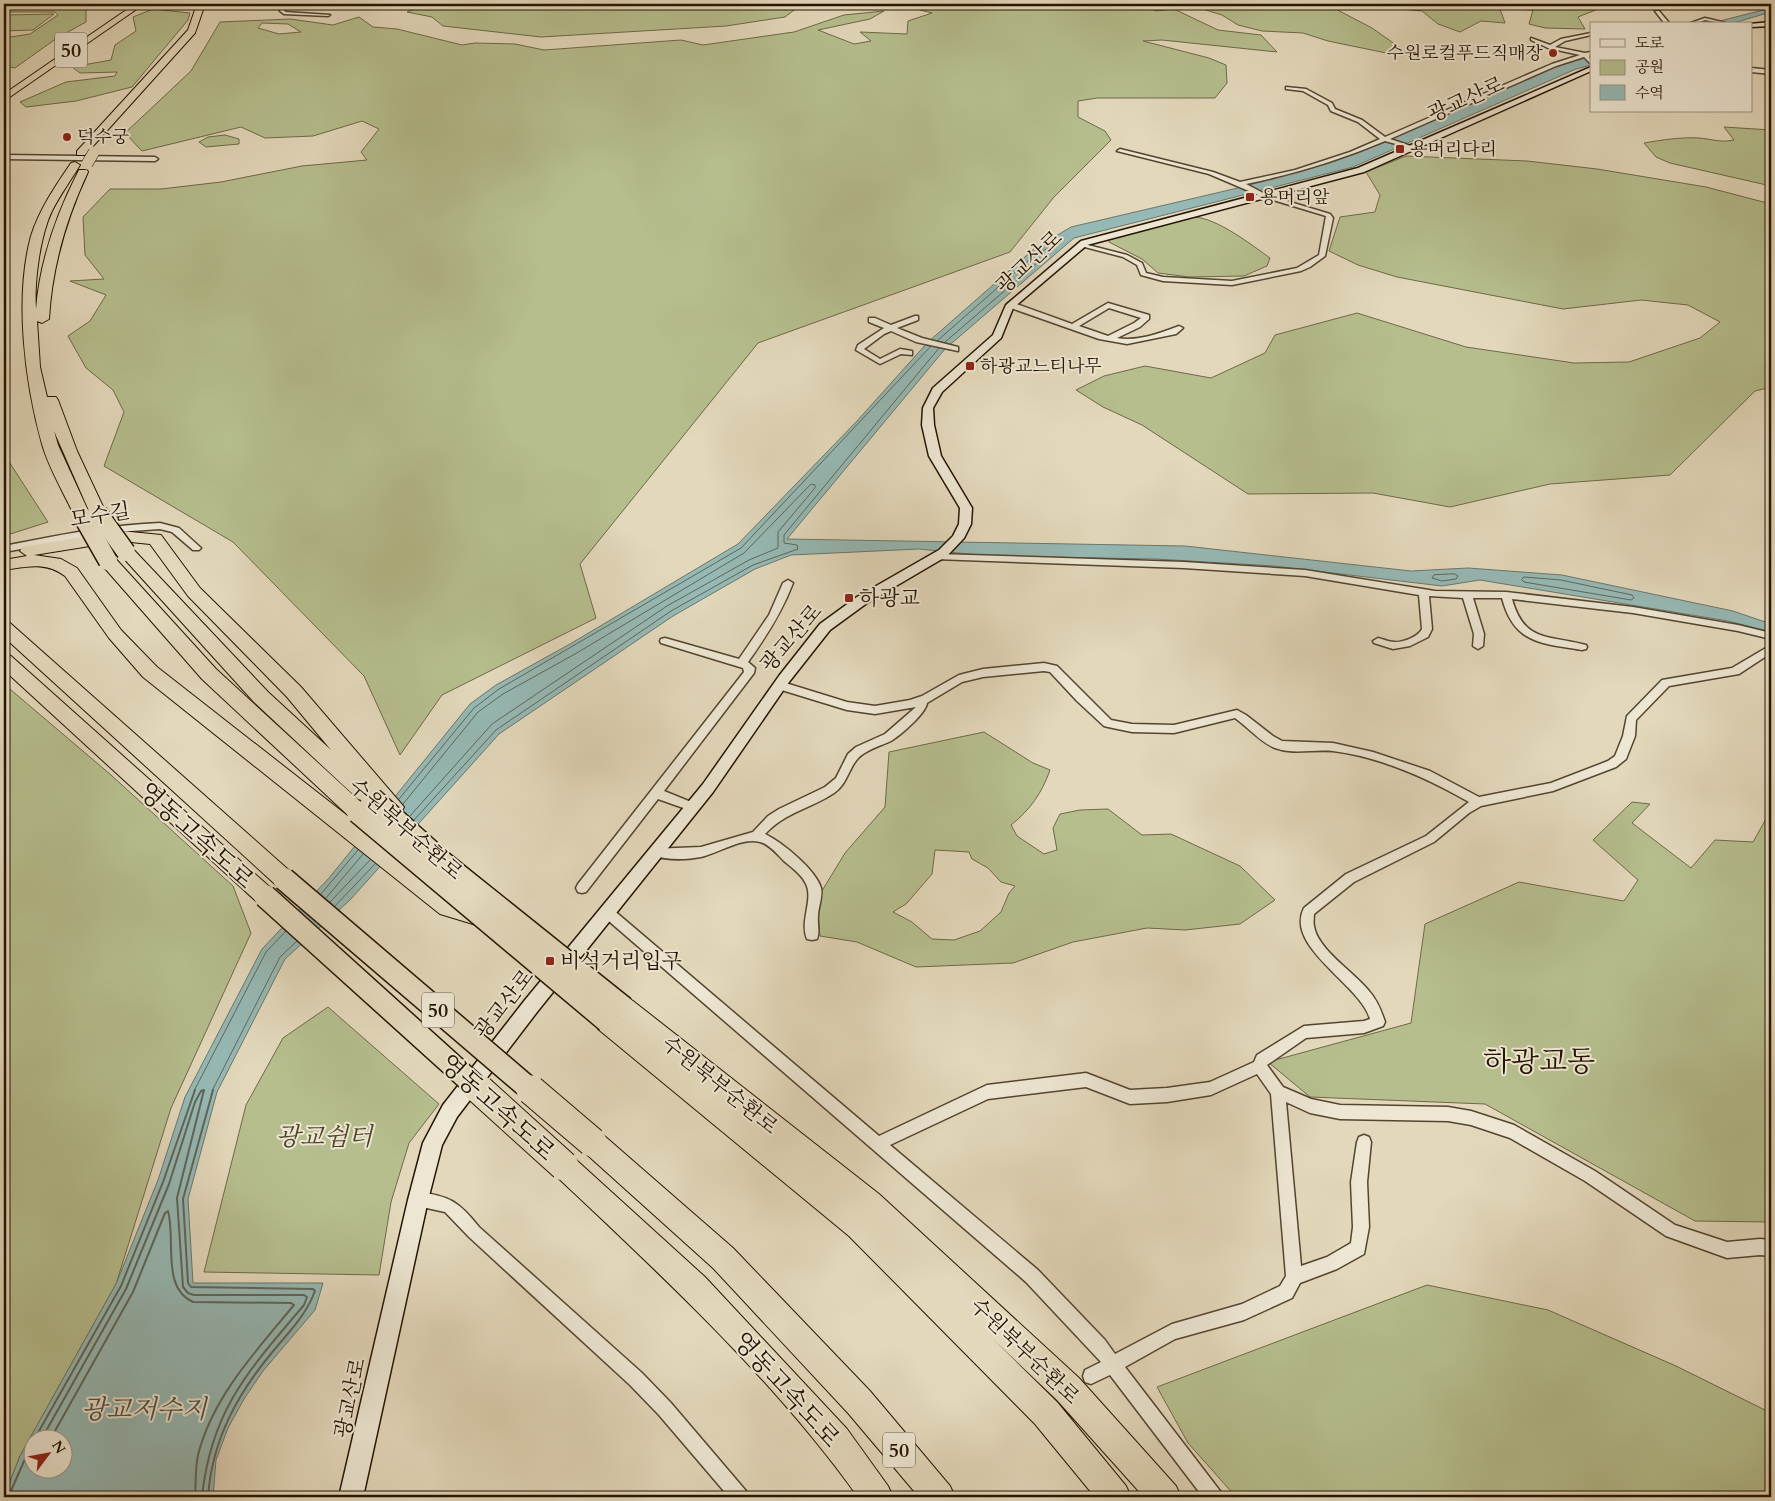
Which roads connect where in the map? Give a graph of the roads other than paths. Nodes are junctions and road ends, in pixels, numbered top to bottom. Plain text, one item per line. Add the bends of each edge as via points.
1 (128, 4) edge
2 (140, 4) edge
3 (201, 4) edge
4 (208, 4) edge
5 (236, 4) edge
6 (302, 4) edge
7 (354, 4) edge
8 (373, 4) edge
9 (281, 5) edge
10 (1657, 12) dead end
11 (328, 15) dead end
12 (1666, 22) edge
13 (1700, 22) edge
14 (1718, 22) edge
15 (1771, 24) edge
16 (1752, 25) edge
17 (195, 30) junction
18 (1590, 34) edge
19 (1533, 39) dead end
20 (1550, 46) junction
21 (1588, 55) edge
22 (1590, 69) edge
23 (1752, 70) edge
24 (1771, 72) edge
25 (1288, 88) dead end
26 (4, 91) edge
27 (4, 98) edge
28 (1384, 138) junction
29 (1410, 147) junction
30 (1120, 151) dead end
31 (4, 157) edge
32 (155, 159) dead end
33 (1241, 185) junction
34 (1263, 195) junction
35 (1080, 244) junction
36 (1011, 305) junction
37 (915, 318) dead end
38 (872, 320) dead end
39 (1074, 326) junction
40 (890, 328) junction
41 (1179, 328) dead end
42 (1110, 338) junction
43 (952, 348) dead end
44 (909, 353) dead end
45 (90, 515) junction
46 (196, 548) dead end
47 (4, 549) edge
48 (940, 555) junction
49 (4, 556) edge
50 (4, 566) edge
51 (788, 582) dead end
52 (1424, 592) junction
53 (1467, 594) junction
54 (1506, 595) junction
55 (4, 627) edge
56 (1771, 636) edge
57 (665, 640) dead end
58 (1378, 641) dead end
59 (1478, 646) dead end
60 (1582, 647) dead end
61 (1771, 648) edge
62 (4, 660) edge
63 (741, 663) junction
64 (779, 685) junction
65 (922, 700) junction
66 (656, 793) junction
67 (1478, 802) junction
68 (692, 807) junction
69 (363, 808) junction
70 (755, 837) junction
71 (655, 852) junction
72 (582, 888) dead end
73 (607, 912) junction
74 (812, 935) dead end
75 (616, 1014) junction
76 (1260, 1066) junction
77 (1278, 1092) junction
78 (1364, 1142) dead end
79 (877, 1144) junction
80 (418, 1200) junction
81 (1771, 1248) edge
82 (1294, 1277) junction
83 (1112, 1363) junction
84 (1091, 1376) dead end
85 (859, 1402) junction
86 (352, 1497) edge
87 (740, 1497) edge
88 (876, 1497) edge
89 (933, 1497) edge
90 (939, 1497) edge
91 (1114, 1497) edge
92 (1165, 1497) edge
93 (1214, 1497) edge

1 - 26 highway, 50
2 - 27 highway, 50
3 - 17 highway, 수원북부순환로
4 - 17 highway, 수원북부순환로 via 206,16
5 - 9 street
6 - 9 street
7 - 8 street
9 - 11 street via 284,13
10 - 12 street
13 - 14 street
15 - 16 street
17 - 45 highway, 수원북부순환로 via 84,158 49,206 37,237 30,298 33,367 50,445
18 - 20 street
19 - 20 street
20 - 21 street
21 - 28 street via 1554,65
22 - 29 street, 광교산로
23 - 24 street
25 - 28 street via 1304,90
28 - 29 street
28 - 33 street via 1305,168
29 - 34 street, 광교산로 via 1351,174
30 - 33 street via 1211,173
31 - 32 street
33 - 34 street
34 - 35 street, 광교산로
34 - 35 street via 1328,215 1324,252 1318,260 1298,270 1240,282 1163,279 1143,274 1140,264 1125,256
35 - 36 street, 광교산로
36 - 39 street
36 - 48 street, 광교산로 via 997,336 943,384 928,408 928,425 936,456 966,508 965,524 958,538
37 - 40 street
38 - 40 street
39 - 42 street
39 - 42 street via 1108,305 1146,317
40 - 43 street
40 - 44 street via 867,341 860,350 880,362 900,352
41 - 42 street via 1138,341
45 - 69 highway, 수원북부순환로, bridge
45 - 69 highway, 수원북부순환로, bridge via 108,560 209,674
46 - 47 street, 모수길 via 173,528 160,526
48 - 52 street via 1306,573
48 - 64 street, 광교산로 via 862,600 825,627
49 - 69 highway via 121,536 156,539 192,590 317,718
50 - 69 highway via 44,560 64,565 125,645 150,672
51 - 63 street via 780,607
52 - 53 street
52 - 58 street via 1427,629 1424,635 1393,646
53 - 54 street
53 - 59 street
54 - 56 street via 1633,610
54 - 60 street via 1509,613 1528,634
55 - 85 highway, 영동고속도로 / 50, bridge via 284,879 724,1258
57 - 63 street
61 - 67 street via 1735,671 1666,683 1631,719 1629,736 1620,759 1612,764 1553,787
62 - 88 highway, 영동고속도로 / 50, bridge via 695,1287 836,1440
63 - 66 street via 750,668 749,673
64 - 65 street via 847,706 875,710
64 - 68 street, 광교산로
65 - 67 street via 959,679 983,673 1044,667 1054,669 1108,723 1132,728 1174,729 1237,714 1281,746 1331,747 1399,762 1450,785
65 - 70 street via 921,708 889,737 852,757 834,786 778,816
66 - 68 street
66 - 72 street
67 - 76 street via 1430,839 1350,878 1308,912 1305,920 1310,934 1330,963 1358,988 1378,1014 1378,1022 1364,1027 1304,1032 1262,1060
68 - 71 street, 광교산로
69 - 75 highway, 수원북부순환로, bridge via 443,863
69 - 75 highway, 수원북부순환로, bridge via 485,919
70 - 71 street via 735,839 701,852
70 - 74 street via 773,843 809,877 815,889
71 - 73 street, 광교산로
73 - 79 street
73 - 80 street, 광교산로 via 450,1112 433,1143
75 - 91 highway, 수원북부순환로 via 859,1226 1046,1413
75 - 92 highway, 수원북부순환로 via 869,1204 1068,1389
76 - 77 street
76 - 79 street via 1211,1088 1167,1096 1130,1097 1086,1080 987,1092
77 - 81 street via 1310,1106 1340,1112 1448,1114 1471,1118 1514,1132 1590,1176 1671,1231 1727,1250
77 - 82 street
78 - 82 street via 1359,1182 1361,1228 1358,1248 1331,1263
79 - 83 street via 1032,1276
80 - 86 street, 광교산로
80 - 87 street via 445,1202 453,1207 474,1232 666,1409
82 - 83 street via 1286,1292 1244,1312 1172,1332
83 - 84 street
83 - 93 street
85 - 89 highway, 영동고속도로 / 50
85 - 90 highway, 영동고속도로 / 50

